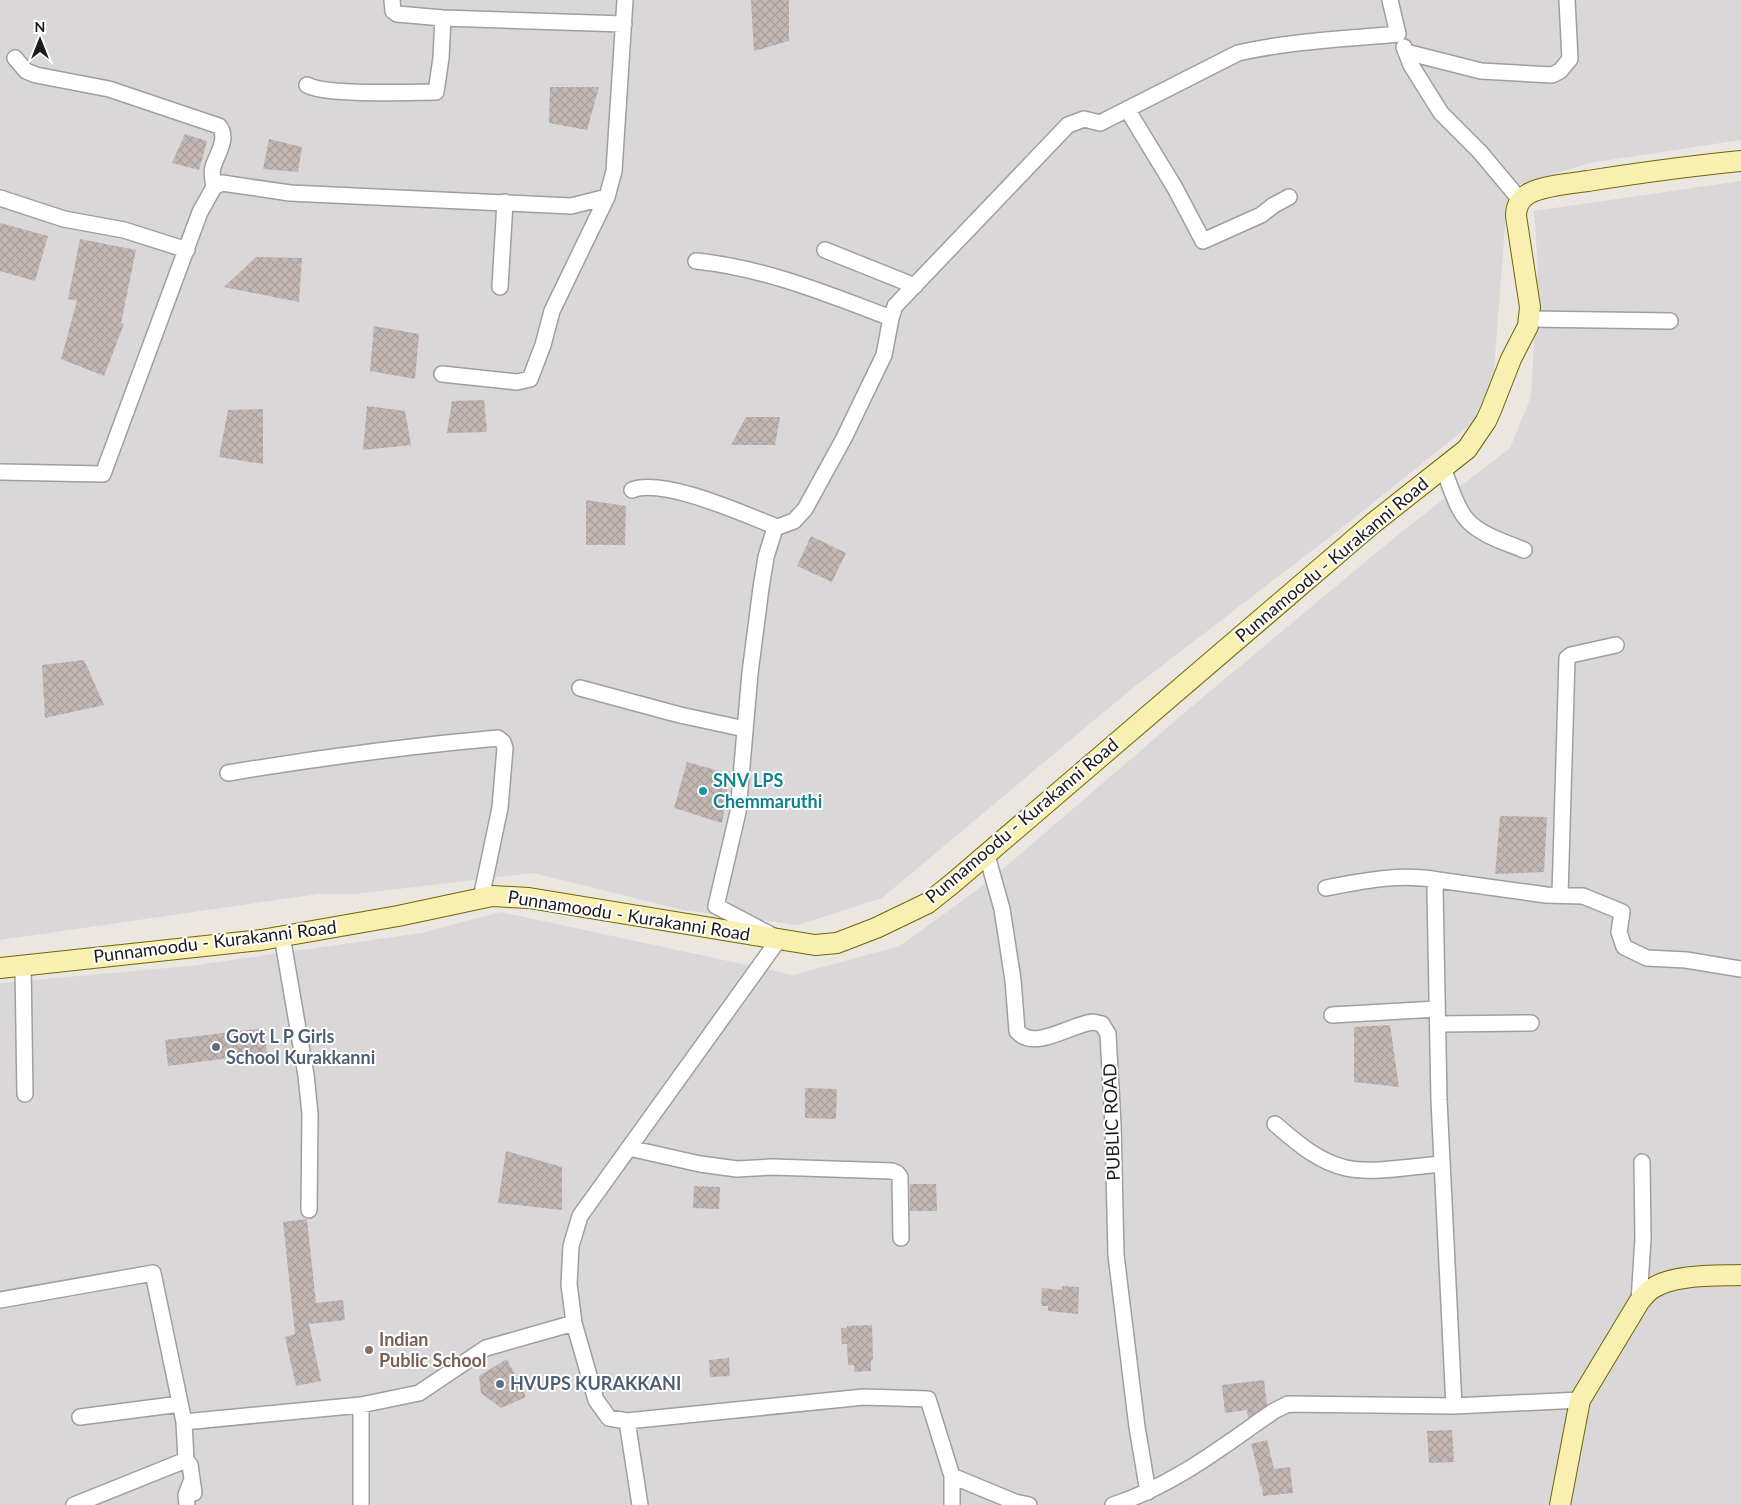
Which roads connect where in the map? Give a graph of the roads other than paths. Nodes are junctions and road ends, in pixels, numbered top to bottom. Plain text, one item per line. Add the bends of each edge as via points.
1 (392, 0) edge
2 (626, 0) edge
3 (1390, 0) edge
4 (1567, 0) edge
5 (443, 18) junction
6 (624, 24) junction
7 (1398, 34) junction
8 (1406, 52) junction
9 (15, 58) dead end
10 (308, 85) dead end
11 (1127, 109) junction
12 (1741, 161) edge
13 (214, 187) junction
14 (608, 197) junction
15 (1289, 197) dead end
16 (0, 198) edge
17 (1521, 201) junction
18 (504, 202) junction
19 (188, 250) junction
20 (825, 250) dead end
21 (696, 261) dead end
22 (915, 286) junction
23 (500, 287) dead end
24 (891, 318) junction
25 (1530, 319) junction
26 (1670, 321) dead end
27 (442, 374) dead end
28 (1443, 468) junction
29 (0, 472) edge
30 (632, 490) dead end
31 (777, 527) junction
32 (1524, 550) dead end
33 (1616, 645) dead end
34 (580, 688) dead end
35 (745, 729) junction
36 (228, 773) dead end
37 (986, 852) junction
38 (1438, 880) junction
39 (1326, 888) dead end
40 (1560, 895) junction
41 (481, 898) junction
42 (282, 936) junction
43 (779, 939) junction
44 (23, 966) junction
45 (0, 968) edge
46 (1741, 969) edge
47 (1437, 1009) junction
48 (1332, 1015) dead end
49 (1531, 1023) dead end
50 (1438, 1024) junction
51 (25, 1094) dead end
52 (1275, 1124) dead end
53 (629, 1148) junction
54 (1642, 1162) dead end
55 (1442, 1164) junction
56 (309, 1210) dead end
57 (901, 1238) dead end
58 (1741, 1275) edge
59 (0, 1300) edge
60 (1639, 1302) junction
61 (574, 1323) junction
62 (1580, 1400) junction
63 (180, 1404) junction
64 (361, 1405) junction
65 (1454, 1406) junction
66 (80, 1417) dead end
67 (627, 1421) junction
68 (184, 1422) junction
69 (186, 1460) junction
70 (952, 1476) junction
71 (1148, 1492) junction
72 (191, 1493) edge
73 (74, 1505) edge
74 (361, 1505) edge
75 (640, 1505) edge
76 (952, 1505) edge
77 (1029, 1505) edge
78 (1113, 1505) edge
79 (1560, 1505) edge

1 - 5 street via 393,11 398,14
2 - 6 street
3 - 7 street
4 - 8 street via 1570,60 1552,75 1480,71
5 - 6 street
5 - 10 street via 436,92 350,92 316,89
6 - 14 street via 614,171
7 - 8 street
7 - 11 street via 1256,48 1238,53
8 - 17 street via 1441,113 1480,152
9 - 13 street via 36,75 109,89 219,126 224,136 213,166
11 - 15 street via 1203,241 1262,215
11 - 22 street via 1100,123 1084,119 1068,125
12 - 17 main road via 1573,183 1532,192
13 - 18 street via 222,183 290,193
13 - 19 street via 200,212
14 - 18 street via 571,206
14 - 27 street via 552,311 530,379 518,382
16 - 19 street via 64,219 124,230
17 - 25 main road, Punnamoodu - Kurakanni Road via 1516,221
18 - 23 street
19 - 29 street via 103,474
20 - 22 street
21 - 24 street via 758,271
22 - 24 street via 895,306
24 - 31 street via 884,355 844,438 805,509 794,521
25 - 26 street
25 - 28 main road, Punnamoodu - Kurakanni Road via 1486,421 1467,449
28 - 32 street via 1468,520 1486,534
28 - 37 main road, Punnamoodu - Kurakanni Road via 1372,524
30 - 31 street via 645,486 695,496
31 - 35 street via 774,528 760,588
33 - 40 street via 1567,658
34 - 35 street
35 - 43 street via 738,812 716,906
36 - 41 street via 406,747 498,738 505,748 500,808
37 - 43 main road, Punnamoodu - Kurakanni Road via 928,903 876,928 827,945 806,945
37 - 71 street, PUBLIC ROAD via 1002,909 1017,1031 1024,1038 1038,1040 1093,1022 1102,1024 1108,1034 1116,1255
38 - 39 street via 1420,877 1371,879
38 - 40 street
38 - 47 street via 1435,890
40 - 46 street via 1583,896 1622,912 1619,932 1624,947 1647,958 1686,960
41 - 42 main road, Punnamoodu - Kurakanni Road
41 - 43 main road, Punnamoodu - Kurakanni Road via 529,898
42 - 44 main road, Punnamoodu - Kurakanni Road
42 - 56 street via 310,1114
43 - 53 street
44 - 45 main road, Punnamoodu - Kurakanni Road
44 - 51 street
47 - 48 street
47 - 50 street
49 - 50 street
50 - 55 street
52 - 55 street via 1299,1145 1325,1161 1346,1168 1366,1170
53 - 57 street via 737,1169 892,1171 900,1177
53 - 61 street via 580,1216 571,1246 569,1284
54 - 60 street via 1643,1238
55 - 65 street
58 - 60 main road via 1666,1282 1652,1288
59 - 63 street via 153,1274
60 - 62 main road
61 - 64 street via 486,1348 419,1393
61 - 67 street via 596,1400 609,1418
62 - 65 street
62 - 79 main road
63 - 66 street
63 - 68 street
64 - 68 street
64 - 74 street
65 - 71 street via 1288,1404
67 - 70 street via 864,1397 928,1399
67 - 75 street
68 - 69 street
69 - 72 street via 190,1465
69 - 73 street
70 - 76 street
70 - 77 street
71 - 78 street

